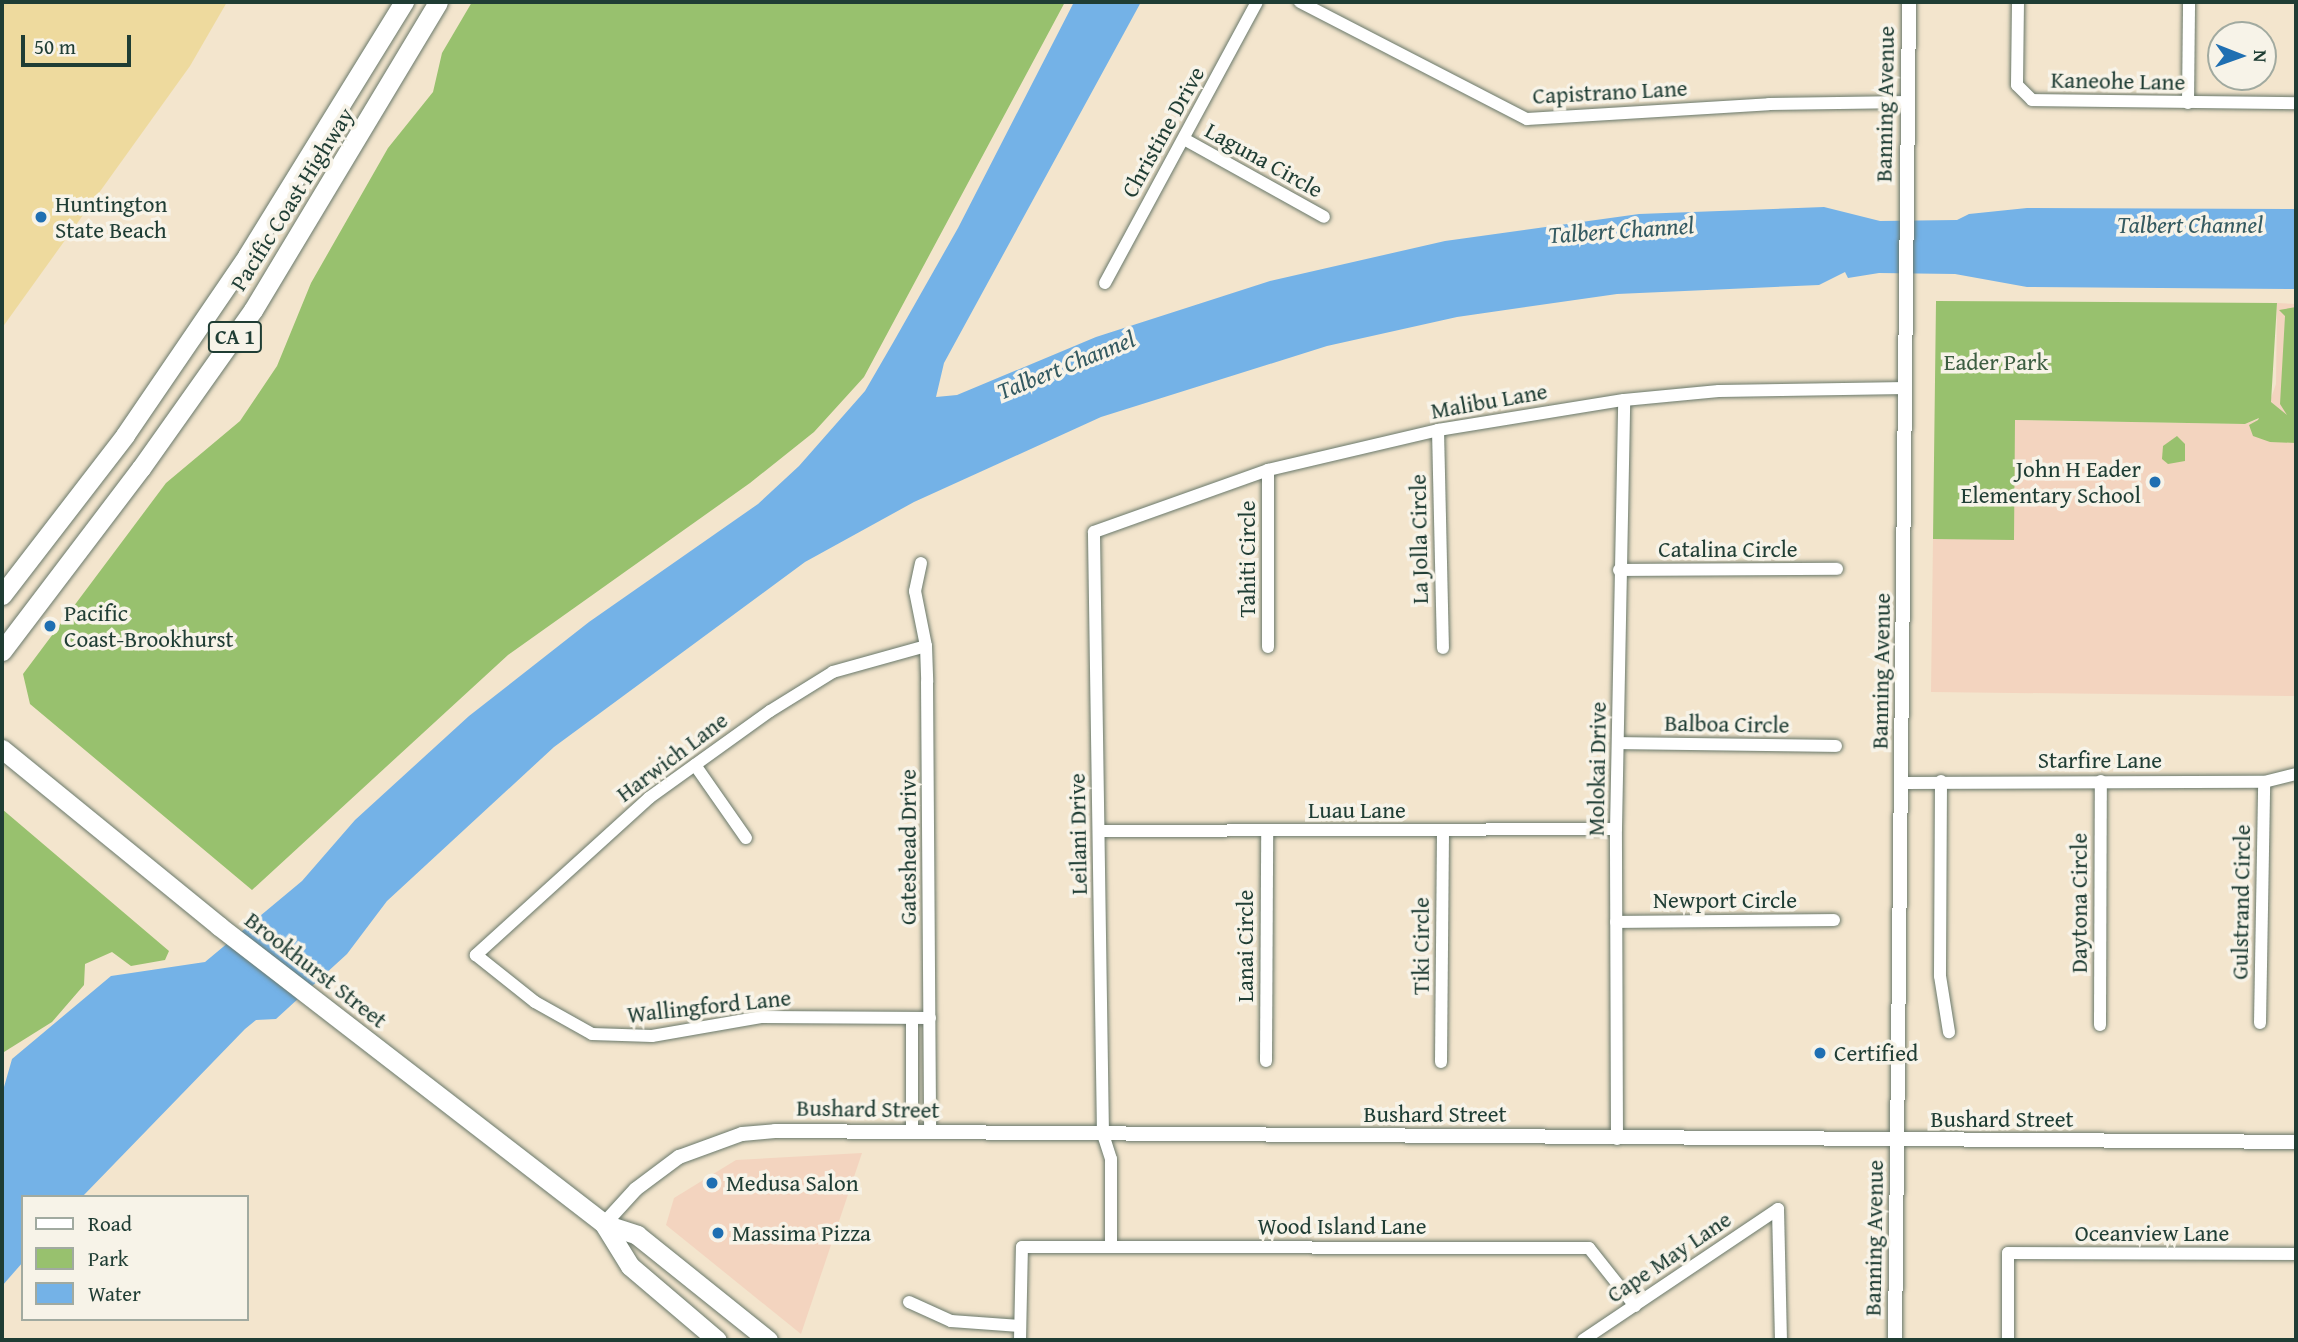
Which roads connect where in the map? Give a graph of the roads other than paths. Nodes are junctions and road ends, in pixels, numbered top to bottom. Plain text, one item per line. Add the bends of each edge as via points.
1 (404, 2) edge
2 (438, 2) edge
3 (1257, 2) edge
4 (1300, 2) edge
5 (1909, 2) edge
6 (2018, 2) edge
7 (2189, 2) edge
8 (1908, 102) junction
9 (2188, 103) junction
10 (2296, 103) edge
11 (1184, 139) junction
12 (1324, 217) dead end
13 (1105, 283) dead end
14 (1906, 388) junction
15 (1624, 400) junction
16 (1438, 430) junction
17 (1268, 470) junction
18 (1094, 533) joint
19 (921, 563) dead end
20 (1837, 569) dead end
21 (1619, 570) junction
22 (2, 595) edge
23 (926, 646) junction
24 (1268, 647) dead end
25 (1443, 648) dead end
26 (2, 651) edge
27 (1619, 743) junction
28 (1836, 746) dead end
29 (2, 749) edge
30 (695, 765) junction
31 (2296, 775) edge
32 (1941, 781) junction
33 (2101, 781) junction
34 (2264, 782) junction
35 (1903, 783) junction
36 (1616, 830) junction
37 (1099, 831) junction
38 (1443, 831) junction
39 (1266, 832) junction
40 (746, 838) dead end
41 (1834, 920) dead end
42 (1616, 922) junction
43 (476, 954) joint
44 (912, 1018) junction
45 (930, 1018) junction
46 (2260, 1023) dead end
47 (2100, 1025) dead end
48 (1949, 1032) dead end
49 (1266, 1061) dead end
50 (1441, 1062) dead end
51 (912, 1132) junction
52 (930, 1133) junction
53 (1103, 1135) junction
54 (1617, 1139) junction
55 (1898, 1141) junction
56 (2296, 1142) edge
57 (604, 1224) junction
58 (1111, 1246) junction
59 (2296, 1254) edge
60 (909, 1302) dead end
61 (1635, 1306) junction
62 (1020, 1326) junction
63 (718, 1340) edge
64 (768, 1340) edge
65 (1020, 1340) edge
66 (1583, 1340) edge
67 (1781, 1340) edge
68 (1895, 1340) edge
69 (2008, 1340) edge

1 - 22 main road, Pacific Coast Highway / CA 1 via 247,256 125,435
2 - 26 main road, Pacific Coast Highway / CA 1 via 254,310
3 - 11 street, Christine Drive
4 - 8 street, Capistrano Lane via 1527,118 1769,104
5 - 8 street, Banning Avenue
6 - 9 street, Kaneohe Lane via 2017,85 2024,96 2032,100
7 - 9 street
8 - 14 street, Banning Avenue
9 - 10 street, Kaneohe Lane
11 - 12 street, Laguna Circle
11 - 13 street, Christine Drive
14 - 15 street, Malibu Lane via 1719,391
14 - 35 street, Banning Avenue
15 - 16 street, Malibu Lane
15 - 21 street, Molokai Drive
16 - 17 street, Malibu Lane
16 - 25 street, La Jolla Circle
17 - 18 street, Malibu Lane
17 - 24 street, Tahiti Circle
18 - 37 street, Leilani Drive
19 - 23 street, Gateshead Drive via 915,591
20 - 21 street, Catalina Circle
21 - 27 street, Molokai Drive
23 - 30 street, Harwich Lane via 833,672
23 - 45 street, Gateshead Drive
27 - 28 street, Balboa Circle
27 - 36 street, Molokai Drive
29 - 57 main road, Brookhurst Street via 219,926
30 - 40 street
30 - 43 street, Harwich Lane via 593,846
31 - 34 street, Starfire Lane
32 - 33 street, Starfire Lane
32 - 35 street, Starfire Lane
32 - 48 street via 1940,976
33 - 34 street, Starfire Lane
33 - 47 street, Daytona Circle
34 - 46 street, Gulstrand Circle
35 - 55 street, Banning Avenue
36 - 38 street, Luau Lane
36 - 42 street, Molokai Drive
37 - 39 street, Luau Lane
37 - 53 street, Leilani Drive
38 - 39 street, Luau Lane
38 - 50 street, Tiki Circle
39 - 49 street, Lanai Circle
41 - 42 street, Newport Circle
42 - 54 street, Molokai Drive
43 - 44 street, Wallingford Lane via 535,1002 592,1034 652,1036 762,1017
44 - 45 street, Wallingford Lane
44 - 51 street
45 - 52 street, Gateshead Drive
51 - 52 street, Bushard Street
51 - 57 street, Bushard Street via 775,1131 711,1143 679,1157 636,1188
52 - 53 street, Bushard Street
53 - 54 street, Bushard Street
53 - 58 street, Leilani Drive via 1111,1159
54 - 55 street, Bushard Street
55 - 56 street, Bushard Street
55 - 68 street, Banning Avenue
57 - 63 main road, Brookhurst Street via 630,1266
57 - 64 main road, Brookhurst Street via 637,1235
58 - 61 street, Wood Island Lane via 1589,1248
58 - 62 street, Wood Island Lane via 1022,1247
59 - 69 street, Oceanview Lane via 2008,1253
60 - 62 street via 951,1321
61 - 66 street, Cape May Lane
61 - 67 street, Cape May Lane via 1778,1209
62 - 65 street

